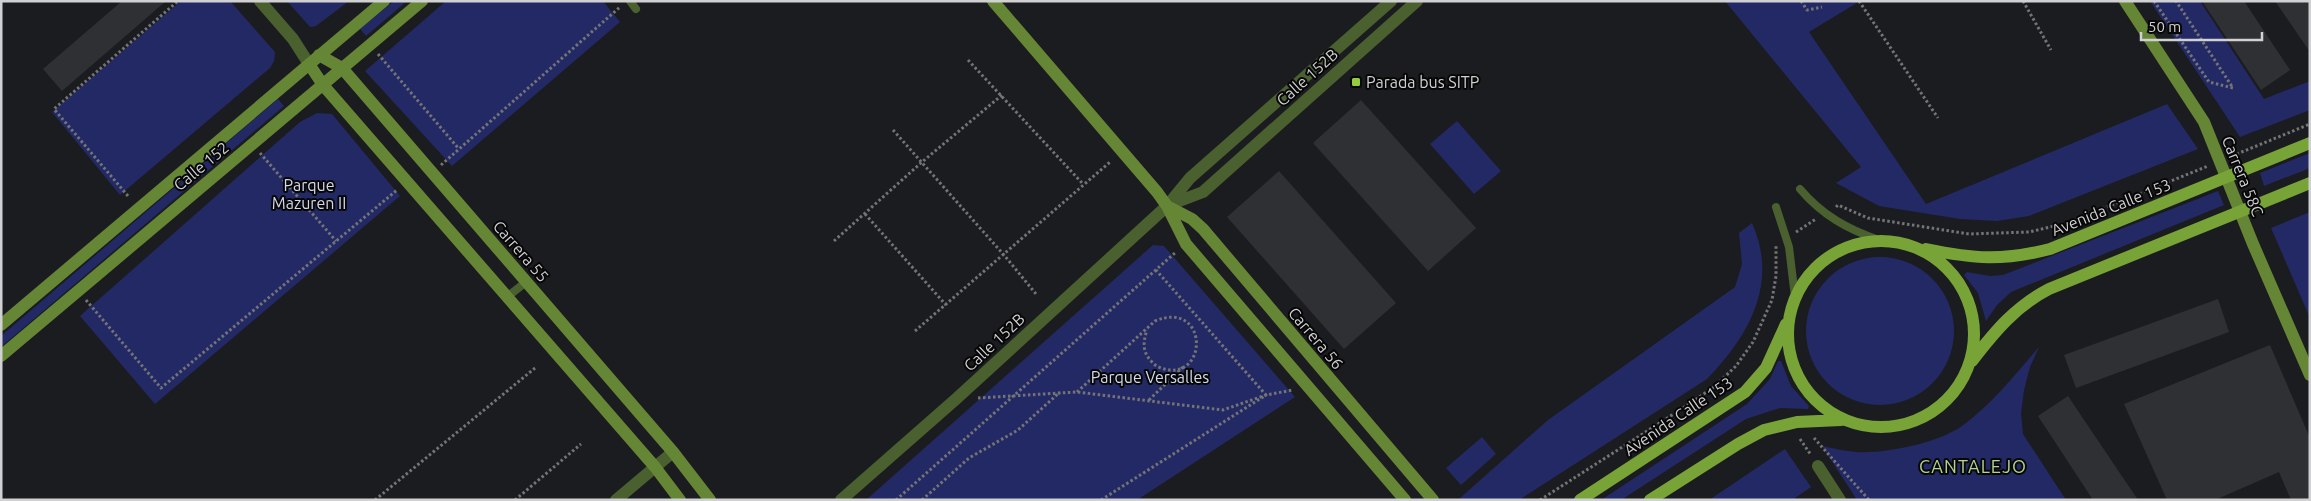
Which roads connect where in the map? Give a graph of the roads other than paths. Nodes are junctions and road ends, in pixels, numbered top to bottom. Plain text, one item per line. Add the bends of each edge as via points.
1 (260, 1) edge
2 (384, 1) edge
3 (422, 1) edge
4 (628, 1) edge
5 (993, 1) edge
6 (1391, 1) edge
7 (1417, 1) edge
8 (2125, 1) edge
9 (636, 9) dead end
10 (293, 39) junction
11 (319, 55) junction
12 (309, 64) junction
13 (342, 68) junction
14 (323, 85) junction
15 (2310, 143) edge
16 (2226, 177) junction
17 (2310, 183) edge
18 (1800, 189) dead end
19 (1167, 206) junction
20 (1776, 207) dead end
21 (2240, 211) junction
22 (1879, 240) junction
23 (1916, 248) junction
24 (526, 282) junction
25 (507, 297) junction
26 (1795, 297) junction
27 (1789, 314) junction
28 (1, 326) edge
29 (1, 356) edge
30 (1968, 367) junction
31 (2310, 375) edge
32 (1844, 420) junction
33 (673, 452) junction
34 (1818, 466) road end
35 (654, 467) junction
36 (616, 500) edge
37 (680, 500) edge
38 (710, 500) edge
39 (842, 500) edge
40 (1405, 500) edge
41 (1433, 500) edge
42 (1580, 500) edge
43 (1650, 500) edge
44 (1840, 500) edge

1 - 10 street, Carrera 55
2 - 11 street, Calle 152
3 - 13 street, Calle 152
4 - 9 lane
5 - 19 street, Carrera 56
6 - 19 street, Calle 152B via 1190,178
7 - 19 street, Calle 152B via 1203,192
8 - 16 street, Carrera 58C via 2204,122
10 - 11 street, Carrera 55
10 - 12 street, Carrera 55
11 - 12 street, Calle 152
11 - 13 street, Carrera 55
12 - 14 street, Carrera 55
12 - 28 street, Calle 152
13 - 14 street, Calle 152
13 - 24 street, Carrera 55
14 - 25 street, Carrera 55
14 - 29 street, Calle 152
15 - 16 main road, Avenida Calle 153
16 - 21 street, Carrera 58C
16 - 23 main road, Avenida Calle 153 via 2050,250 2024,256 1980,258
17 - 21 main road
18 - 22 lane via 1825,214 1842,225
19 - 39 street, Calle 152B
19 - 40 street, Carrera 56 via 1186,244
19 - 41 street, Carrera 56 via 1192,218 1203,229
20 - 26 lane via 1789,247
21 - 30 main road via 2034,297 2004,322
21 - 31 street, Carrera 58C
22 - 23 main road
22 - 26 main road via 1838,251 1820,263
23 - 30 main road via 1935,257 1962,287 1970,306 1974,333
24 - 25 lane
24 - 33 street, Carrera 55
25 - 35 street, Carrera 55
26 - 27 main road
27 - 32 main road via 1788,347 1798,378 1818,404
27 - 42 main road, Avenida Calle 153 via 1766,368 1745,392
30 - 32 main road via 1953,393 1918,420 1873,427
32 - 43 main road via 1797,422 1764,430
33 - 35 street
33 - 38 street, Carrera 55
34 - 44 street
35 - 36 street
35 - 37 street, Carrera 55

